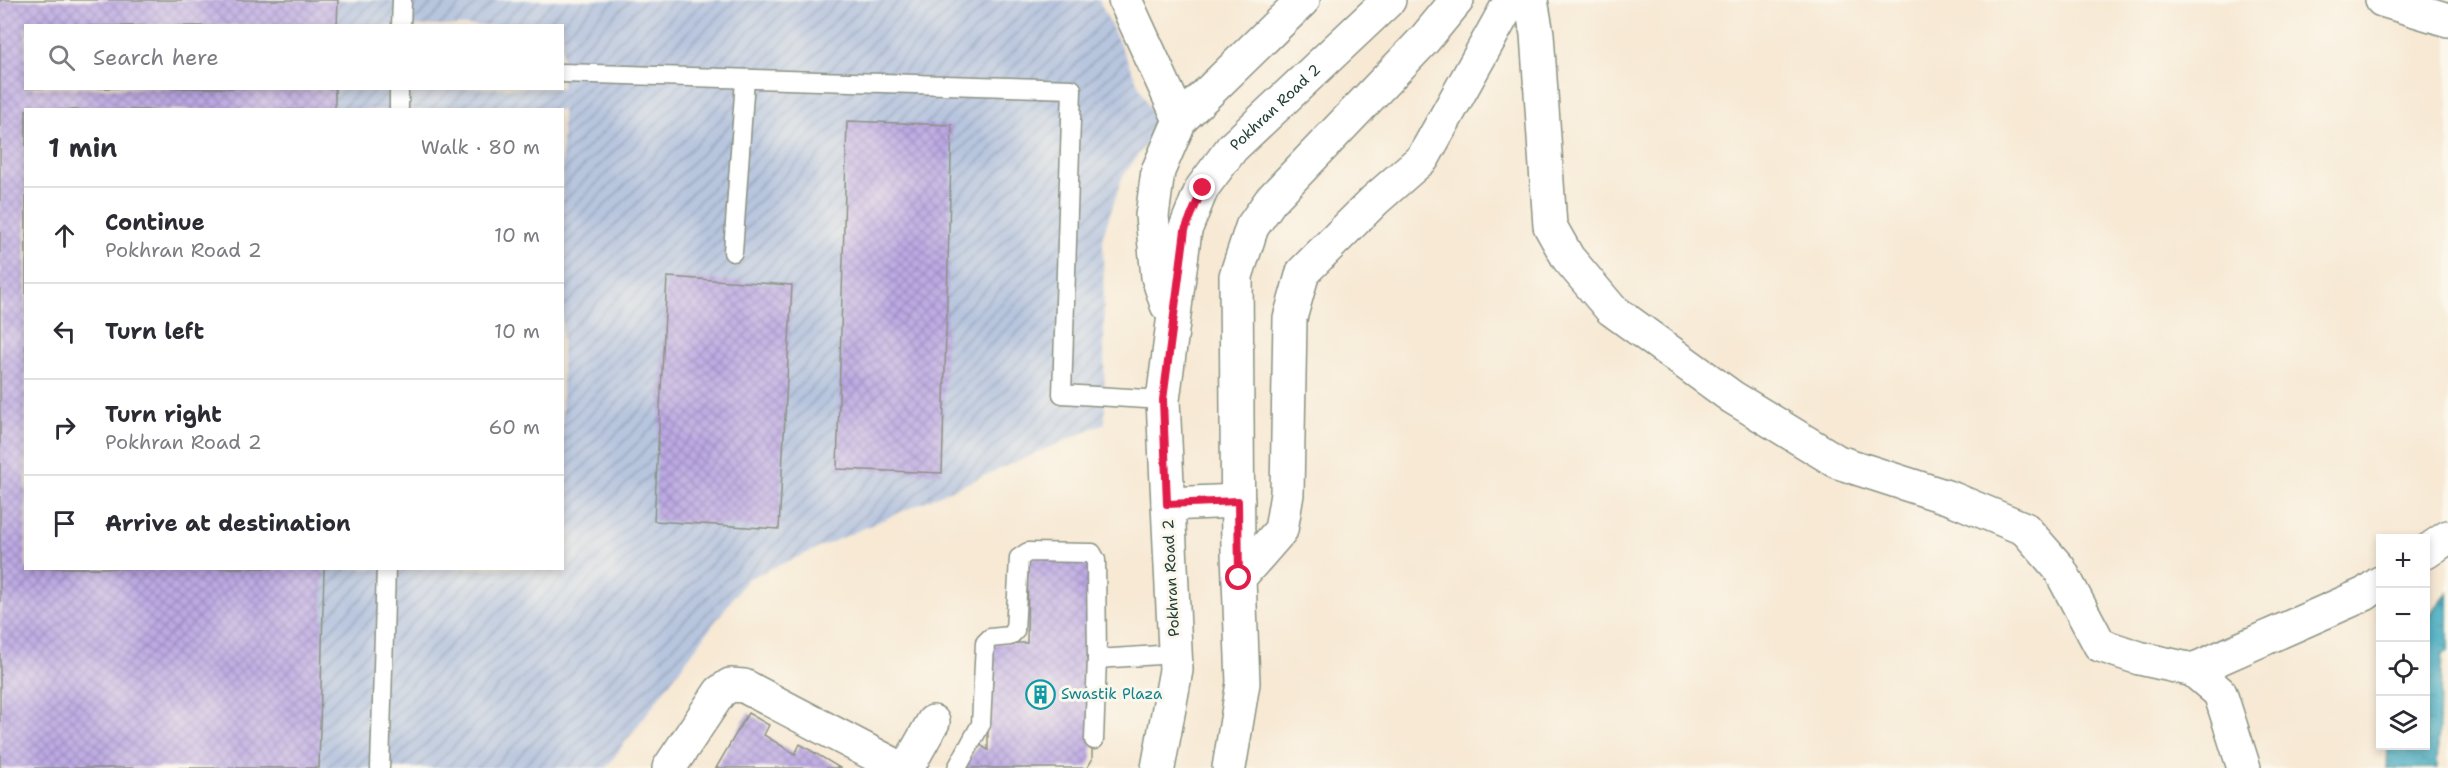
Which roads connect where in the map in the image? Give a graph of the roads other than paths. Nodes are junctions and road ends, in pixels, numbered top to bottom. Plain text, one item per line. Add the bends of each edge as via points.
1 (402, 0) edge
2 (1125, 0) edge
3 (1303, 0) edge
4 (1389, 0) edge
5 (1457, 0) edge
6 (1510, 0) edge
7 (1531, 0) edge
8 (2382, 0) edge
9 (2448, 20) edge
10 (401, 24) edge
11 (564, 73) edge
12 (745, 79) junction
13 (399, 90) edge
14 (399, 108) edge
15 (1180, 120) junction
16 (733, 252) dead end
17 (1172, 322) junction
18 (1163, 400) junction
19 (1238, 501) junction
20 (1167, 504) junction
21 (2448, 537) edge
22 (2430, 549) edge
23 (386, 570) edge
24 (1239, 578) junction
25 (2376, 587) edge
26 (1175, 654) junction
27 (1097, 659) junction
28 (2193, 670) junction
29 (933, 722) dead end
30 (1094, 740) dead end
31 (380, 768) edge
32 (669, 768) edge
33 (900, 768) edge
34 (907, 768) edge
35 (957, 768) edge
36 (1158, 768) edge
37 (1229, 768) edge
38 (2244, 768) edge

1 - 10 lane
2 - 15 main road
3 - 15 main road
4 - 17 main road, Pokhran Road 2 via 1232,148 1203,188 1185,230
5 - 19 main road via 1424,40 1271,200 1252,227 1236,276
6 - 24 main road via 1423,158 1304,272 1290,318 1287,494 1281,530
7 - 28 main road via 1537,34 1550,226 1568,258 1611,309 1732,397 1838,462 1953,499 2025,529 2059,568 2100,645
8 - 9 main road
11 - 12 lane
12 - 16 lane
12 - 18 lane via 1072,89 1062,394
13 - 14 lane
15 - 17 main road via 1158,171 1152,216 1158,277
17 - 18 main road, Pokhran Road 2
18 - 20 main road, Pokhran Road 2
19 - 20 main road
19 - 24 main road
20 - 26 main road, Pokhran Road 2
21 - 22 main road
23 - 31 lane
24 - 37 main road via 1243,683
25 - 28 main road
26 - 27 lane
26 - 36 main road, Pokhran Road 2 via 1176,669
27 - 30 lane
27 - 35 lane via 1096,560 1092,553 1028,552 1019,558 1015,631 985,643 981,724
28 - 38 main road via 2220,693
29 - 34 main road
32 - 33 main road via 720,692 730,685 744,686

